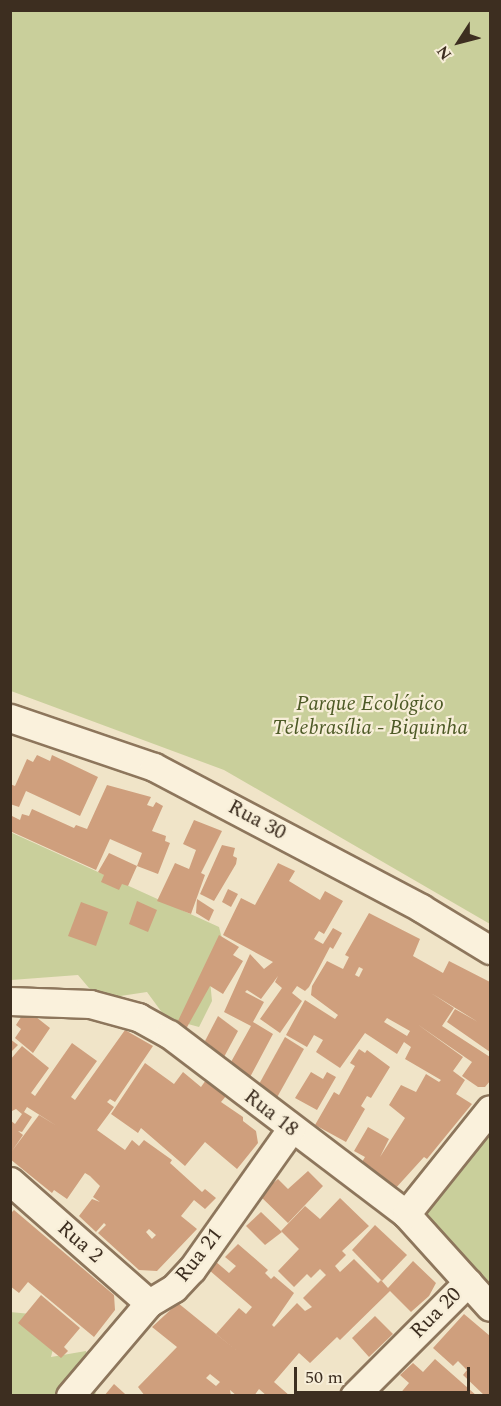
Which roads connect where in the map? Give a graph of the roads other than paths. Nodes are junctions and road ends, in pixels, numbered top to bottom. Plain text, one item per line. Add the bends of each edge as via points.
1 (12, 720) edge
2 (490, 950) edge
3 (10, 1001) edge
4 (490, 1109) edge
5 (291, 1129) junction
6 (10, 1181) edge
7 (406, 1214) junction
8 (468, 1282) junction
9 (149, 1304) junction
10 (490, 1307) edge
11 (70, 1395) edge
12 (354, 1395) edge

1 - 2 street, Rua 30 via 154,767 421,908
3 - 5 street, Rua 18 via 90,1004 138,1017 169,1034
4 - 7 street
5 - 7 street, Rua 18
5 - 9 street, Rua 21 via 192,1269 174,1288
6 - 9 street, Rua 2
7 - 8 street, Rua 18
8 - 10 street, Rua 18
8 - 12 street, Rua 20
9 - 11 street, Rua 21

